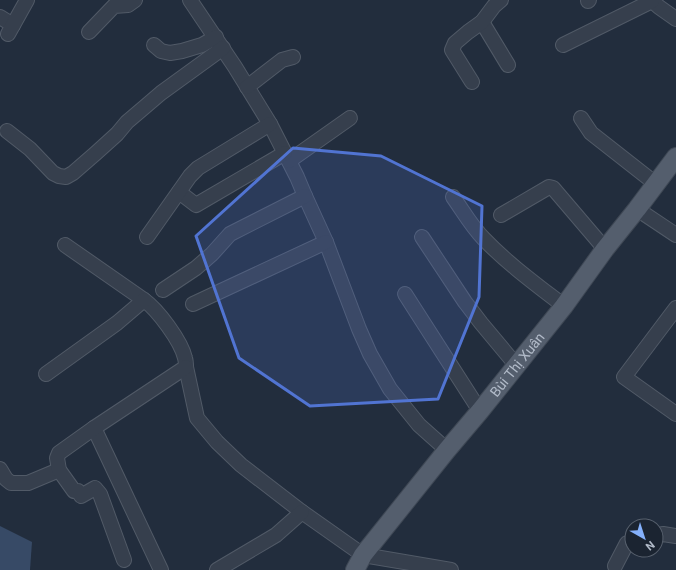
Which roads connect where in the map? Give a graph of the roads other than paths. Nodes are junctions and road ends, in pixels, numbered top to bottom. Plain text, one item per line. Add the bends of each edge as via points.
1 (27, 0) edge
2 (135, 0) edge
3 (190, 0) edge
4 (501, 0) edge
5 (651, 0) edge
6 (0, 16) edge
7 (676, 19) edge
8 (482, 22) junction
9 (89, 32) dead end
10 (219, 43) junction
11 (154, 45) dead end
12 (562, 45) dead end
13 (293, 57) dead end
14 (508, 65) dead end
15 (472, 82) dead end
16 (247, 87) junction
17 (350, 118) dead end
18 (580, 118) dead end
19 (270, 124) junction
20 (8, 131) dead end
21 (287, 157) junction
22 (676, 157) edge
23 (656, 184) junction
24 (179, 192) junction
25 (305, 196) junction
26 (453, 197) dead end
27 (637, 209) junction
28 (501, 215) dead end
29 (676, 235) edge
30 (422, 236) dead end
31 (147, 237) dead end
32 (326, 242) junction
33 (65, 245) dead end
34 (605, 249) junction
35 (163, 290) dead end
36 (405, 294) dead end
37 (144, 300) junction
38 (193, 304) dead end
39 (564, 306) junction
40 (676, 308) edge
41 (516, 365) junction
42 (186, 367) junction
43 (46, 374) dead end
44 (480, 411) junction
45 (676, 414) edge
46 (94, 428) junction
47 (447, 450) junction
48 (0, 470) edge
49 (59, 470) junction
50 (302, 512) junction
51 (664, 534) edge
52 (676, 536) edge
53 (624, 549) edge
54 (124, 560) dead end
55 (359, 562) edge
56 (615, 566) dead end
57 (160, 570) edge
58 (217, 570) edge
59 (451, 570) edge

1 - 6 street via 10,30
2 - 9 street via 114,6
3 - 10 street
4 - 8 street
5 - 7 street
5 - 12 street
8 - 14 street
8 - 15 street via 455,43 452,50
10 - 11 street via 170,53 161,51
10 - 16 street
10 - 20 street via 66,177 53,173
13 - 16 street via 282,60
16 - 19 street
17 - 21 street
18 - 23 street via 591,133
19 - 21 street
19 - 24 street via 198,168
21 - 24 street via 202,209
21 - 25 street
22 - 23 main road, Bùi Thị Xuân
23 - 27 main road, Bùi Thị Xuân
24 - 31 street
25 - 32 street
25 - 35 street via 230,234 196,268
26 - 39 street via 483,239
27 - 29 street
27 - 34 main road, Bùi Thị Xuân
28 - 34 street via 553,188
30 - 41 street via 469,307
32 - 38 street
32 - 47 street via 359,329 390,389 419,425
33 - 37 street
34 - 39 main road, Bùi Thị Xuân
36 - 44 street
37 - 42 street via 158,312 174,335 183,350
37 - 43 street via 117,323
39 - 41 main road, Bùi Thị Xuân
40 - 45 street via 624,377
41 - 44 main road, Bùi Thị Xuân
42 - 46 street
42 - 50 street via 197,418 241,465
44 - 47 main road, Bùi Thị Xuân
46 - 49 street via 59,453
46 - 57 street
47 - 55 main road, Bùi Thị Xuân
48 - 49 street via 12,483 28,483
49 - 54 street via 70,487 81,496 95,488 100,494
50 - 55 street
50 - 58 street via 276,535
51 - 52 street
53 - 56 street
55 - 59 street

